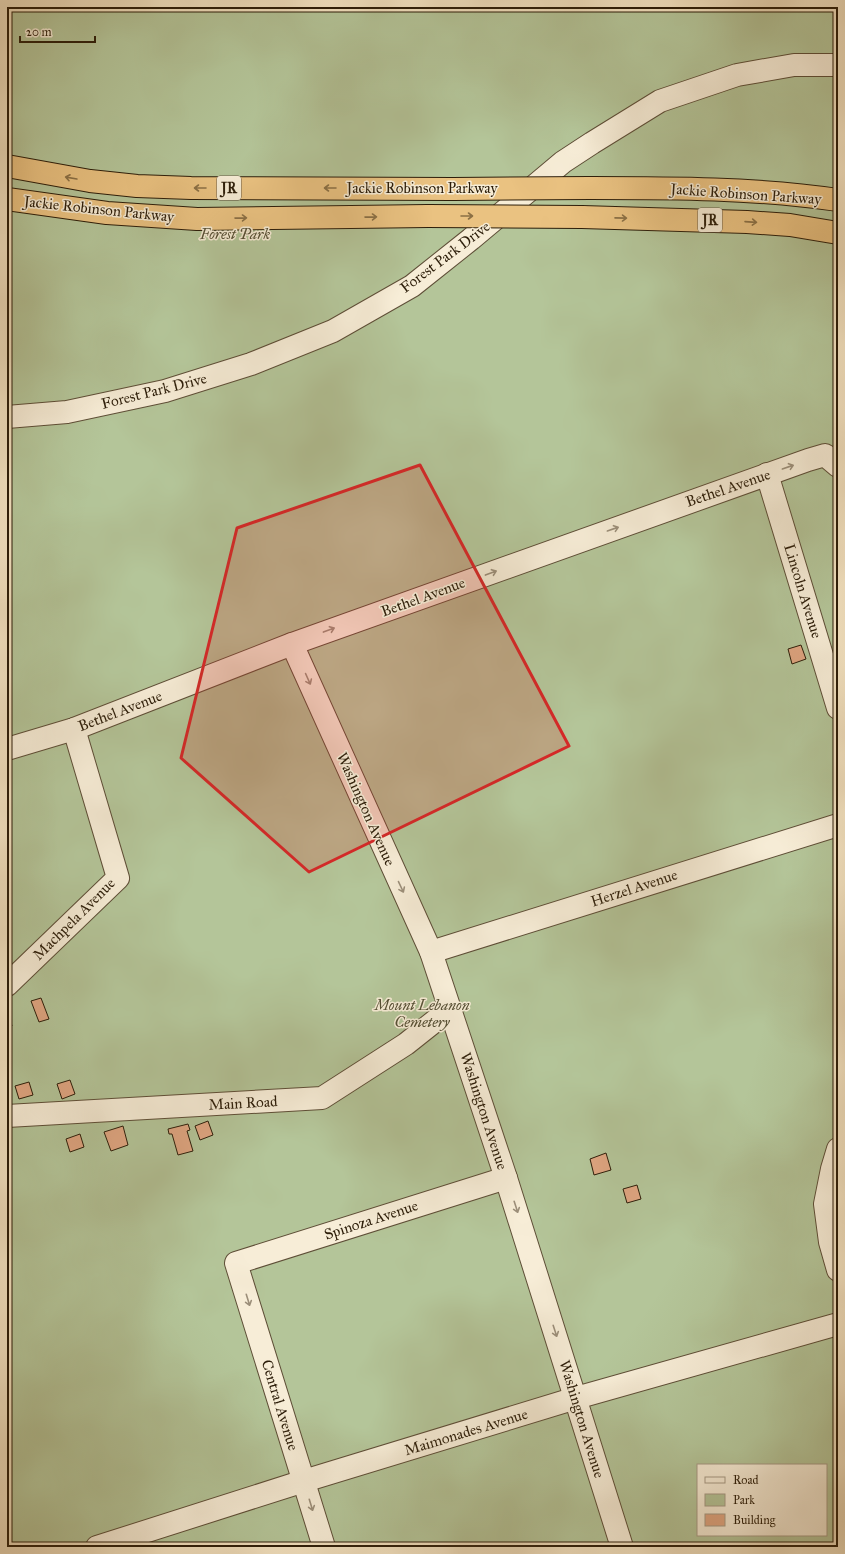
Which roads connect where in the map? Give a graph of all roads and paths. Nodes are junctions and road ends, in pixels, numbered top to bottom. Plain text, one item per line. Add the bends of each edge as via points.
1 (838, 65) edge
2 (7, 166) edge
3 (7, 199) edge
4 (838, 200) edge
5 (838, 233) edge
6 (7, 417) edge
7 (838, 466) edge
8 (767, 474) junction
9 (292, 644) junction
10 (838, 708) edge
11 (74, 729) junction
12 (7, 749) edge
13 (838, 825) edge
14 (430, 952) junction
15 (7, 985) edge
16 (450, 1009) junction
17 (7, 1116) edge
18 (838, 1149) edge
19 (506, 1178) junction
20 (236, 1263) joint
21 (838, 1270) edge
22 (838, 1324) edge
23 (576, 1398) junction
24 (304, 1481) junction
25 (97, 1547) edge
26 (324, 1547) edge
27 (622, 1547) edge

1 - 6 street, Forest Park Drive via 794,65 737,75 660,102 563,162 412,286 333,331 251,364 165,392 67,412
4 -> 2 highway, Jackie Robinson Parkway / JR, bridge via 801,195 689,188 137,186 90,181
3 -> 5 highway, Jackie Robinson Parkway / JR, bridge via 107,213 197,219 582,217 747,222 790,225
8 -> 7 street, Bethel Avenue via 825,455
9 -> 8 street, Bethel Avenue
8 - 10 street, Lincoln Avenue
9 - 11 street, Bethel Avenue
9 -> 14 street, Washington Avenue
11 - 12 street, Bethel Avenue
11 - 15 street, Machpela Avenue via 118,878
13 - 14 street, Herzel Avenue
14 - 16 street, Washington Avenue
16 - 17 street, Main Road via 406,1044 322,1098
16 - 19 street, Washington Avenue
18 - 21 street via 825,1204 830,1242
19 - 20 street, Spinoza Avenue
19 -> 23 street, Washington Avenue
20 -> 24 street, Central Avenue
22 - 23 street, Maimonades Avenue
23 - 24 street, Maimonades Avenue
23 - 27 street, Washington Avenue
24 - 25 street, Maimonades Avenue
24 -> 26 street, Central Avenue

